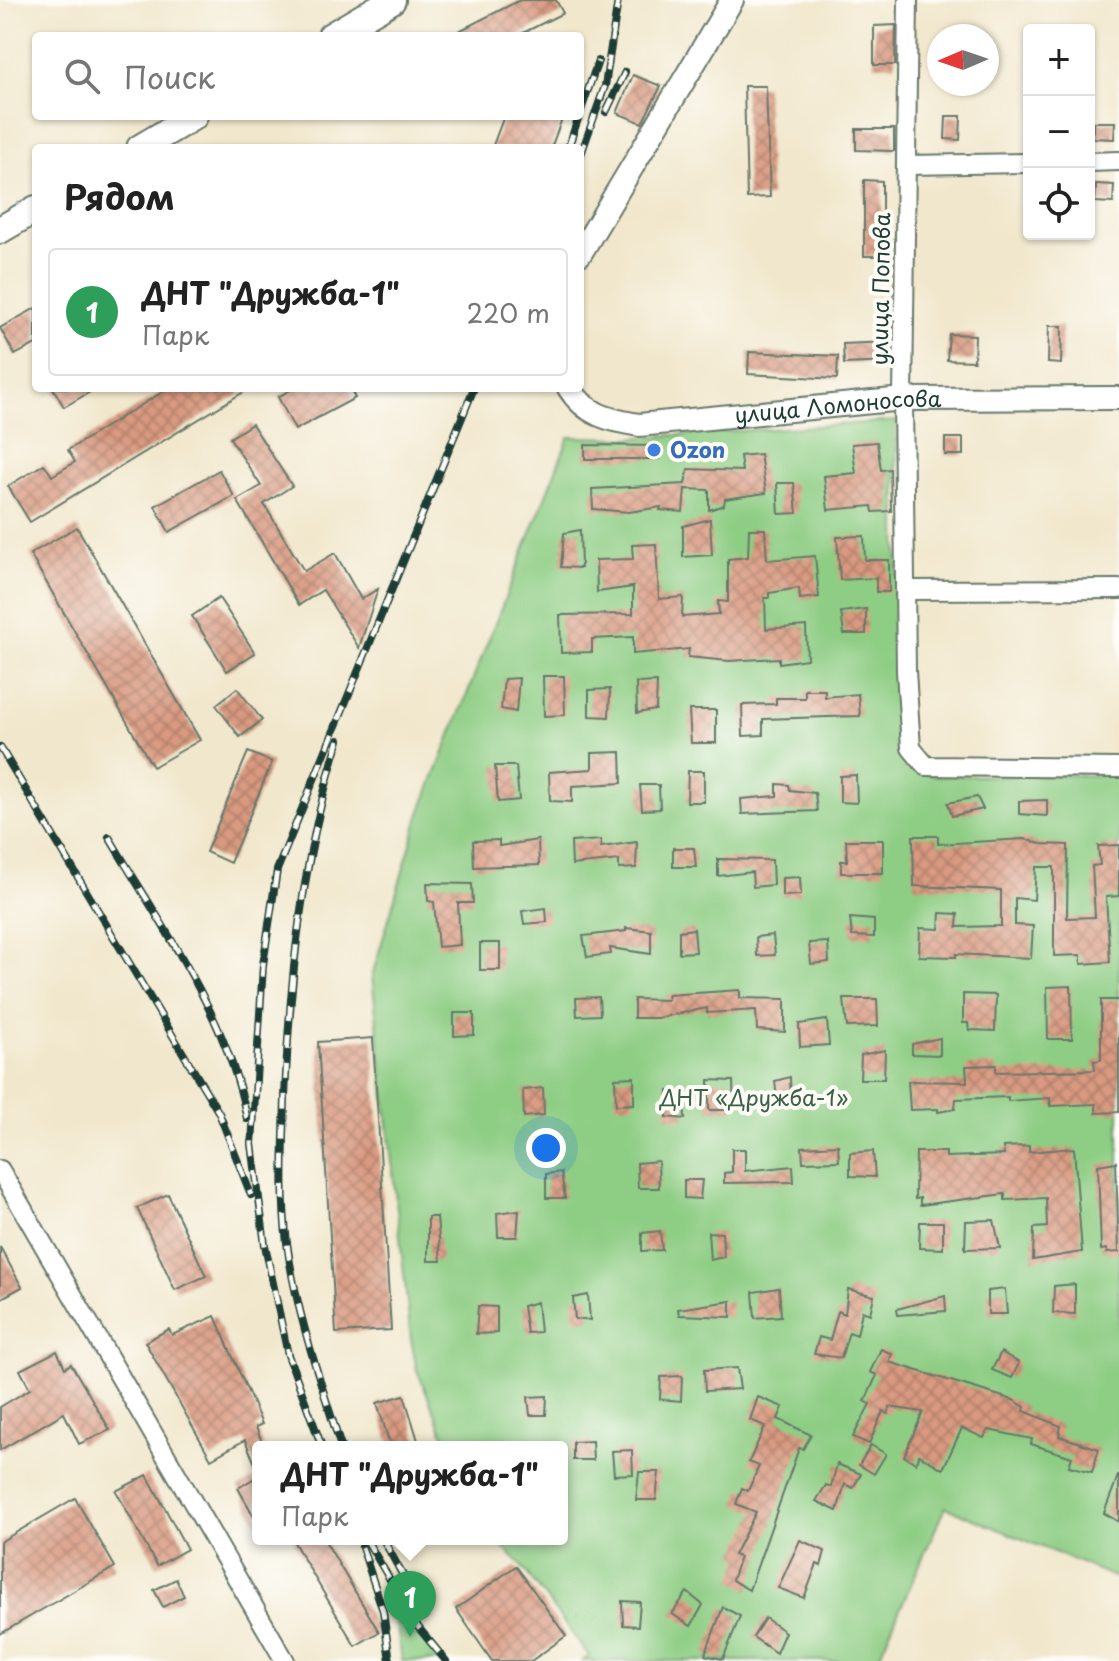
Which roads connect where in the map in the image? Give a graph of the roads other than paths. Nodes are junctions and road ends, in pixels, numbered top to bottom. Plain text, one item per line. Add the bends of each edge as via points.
1 (392, 0) edge
2 (732, 0) edge
3 (908, 0) edge
4 (338, 32) edge
5 (187, 120) edge
6 (147, 144) edge
7 (1119, 161) edge
8 (1095, 162) edge
9 (1023, 163) edge
10 (907, 165) junction
11 (32, 211) edge
12 (0, 230) edge
13 (584, 247) edge
14 (571, 392) edge
15 (1119, 398) edge
16 (903, 399) junction
17 (1119, 589) edge
18 (905, 590) junction
19 (1119, 768) edge
20 (0, 1170) edge
21 (285, 1661) edge

1 - 4 main road
2 - 13 street
3 - 10 street, улица Попова
5 - 6 main road
7 - 8 street
9 - 10 street
10 - 16 street, улица Попова
11 - 12 main road
14 - 16 street, улица Ломоносова via 603,419 639,425
15 - 16 street, улица Ломоносова
16 - 18 street, улица Попова
17 - 18 street
18 - 19 street, улица Попова via 911,748 926,766
20 - 21 street

